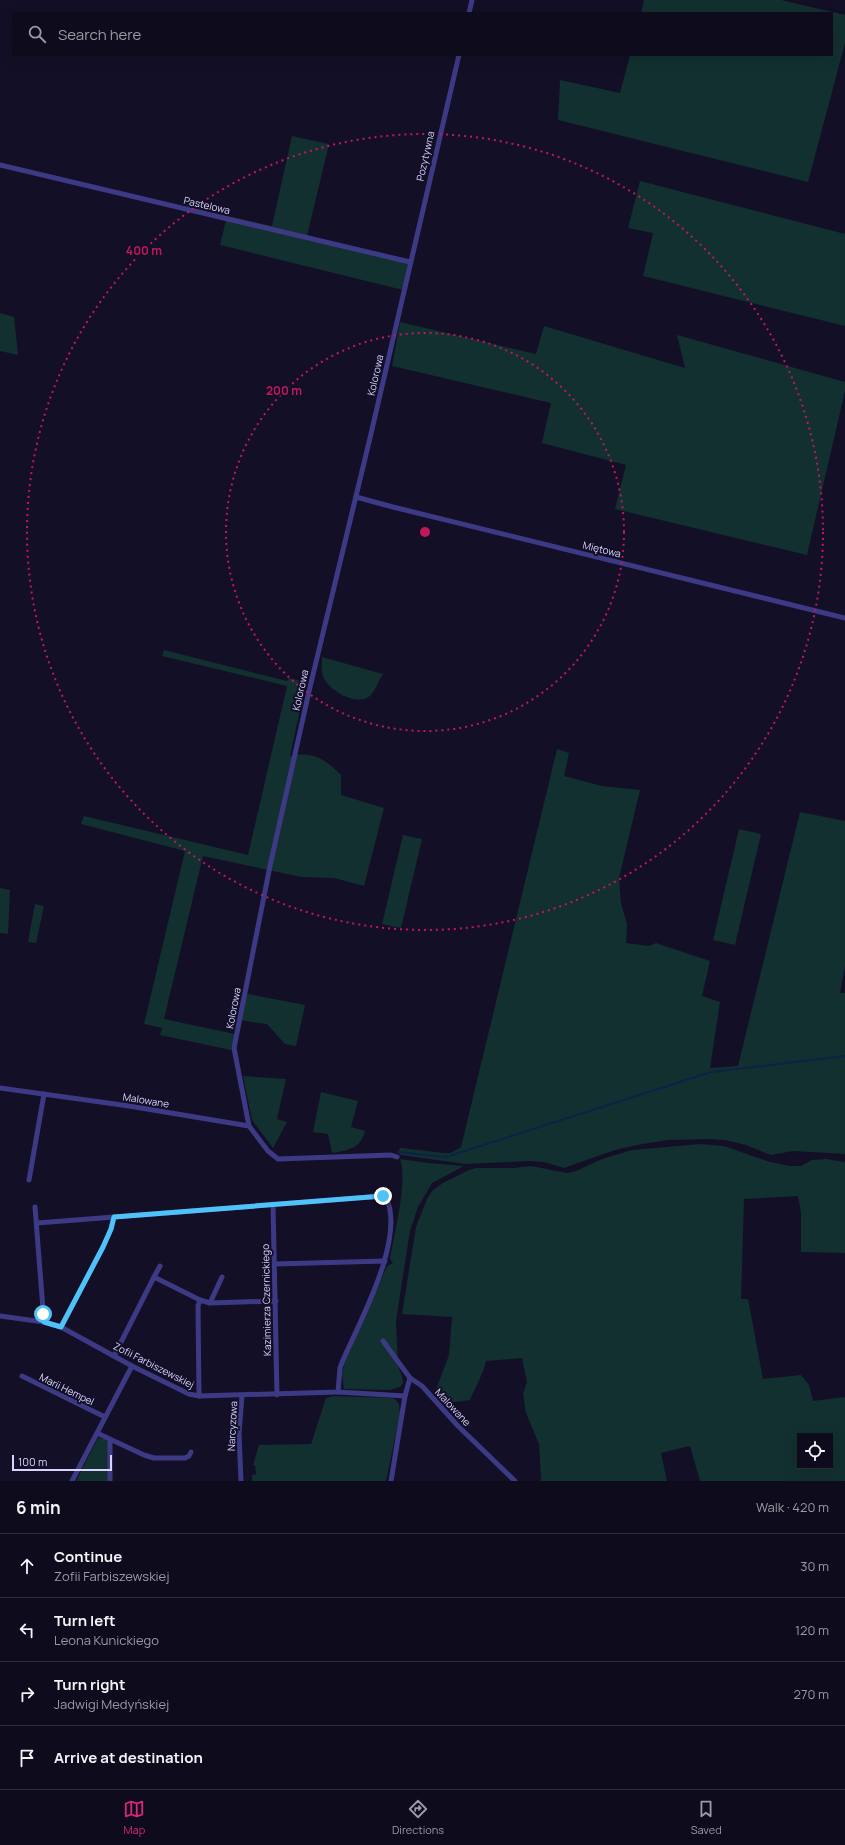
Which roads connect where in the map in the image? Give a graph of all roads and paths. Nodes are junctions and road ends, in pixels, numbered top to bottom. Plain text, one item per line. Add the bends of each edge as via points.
1 (472, 0) edge
2 (469, 12) edge
3 (459, 56) edge
4 (0, 165) edge
5 (410, 262) junction
6 (356, 497) junction
7 (845, 618) edge
8 (0, 1088) edge
9 (44, 1094) junction
10 (250, 1126) junction
11 (397, 1157) dead end
12 (29, 1180) dead end
13 (273, 1204) junction
14 (35, 1207) dead end
15 (114, 1217) junction
16 (36, 1223) junction
17 (385, 1260) junction
18 (275, 1264) junction
19 (160, 1266) dead end
20 (154, 1277) junction
21 (222, 1278) dead end
22 (200, 1300) junction
23 (276, 1301) junction
24 (210, 1303) junction
25 (0, 1316) edge
26 (44, 1322) junction
27 (61, 1327) junction
28 (383, 1341) dead end
29 (114, 1356) junction
30 (132, 1366) junction
31 (22, 1376) dead end
32 (410, 1378) junction
33 (338, 1392) junction
34 (277, 1395) junction
35 (199, 1396) junction
36 (242, 1396) junction
37 (405, 1396) junction
38 (105, 1417) junction
39 (97, 1432) junction
40 (110, 1440) junction
41 (191, 1452) dead end
42 (72, 1481) edge
43 (110, 1481) edge
44 (241, 1481) edge
45 (391, 1481) edge
46 (515, 1481) edge

1 - 2 street
3 - 5 street, Pozytywna
4 - 5 street, Pastelowa
5 - 6 street, Kolorowa
6 - 7 street, Miętowa
6 - 10 street, Kolorowa via 272,858 234,1048
8 - 9 street, Malowane
9 - 10 street, Malowane
9 - 12 street
10 - 11 street via 274,1157 285,1160 391,1155
13 - 15 street
13 - 17 street via 386,1197 390,1223
13 - 18 street, Kazimierza Czernickiego
14 - 16 street
15 - 16 street
15 - 27 street via 103,1247
16 - 26 street
17 - 18 street
17 - 33 street via 340,1368
18 - 23 street, Kazimierza Czernickiego
19 - 20 street
20 - 22 street
20 - 29 street
21 - 24 street
22 - 24 street
22 - 35 street
23 - 24 street
23 - 34 street, Kazimierza Czernickiego
25 - 26 street, Zofii Farbiszewskiej
26 - 27 street, Zofii Farbiszewskiej
27 - 29 street, Zofii Farbiszewskiej
28 - 32 street, Malowane
29 - 30 street, Zofii Farbiszewskiej
30 - 35 street, Zofii Farbiszewskiej via 189,1394
30 - 38 street
31 - 38 street, Marii Hempel
32 - 37 street
32 - 46 street, Malowane via 422,1386 458,1426
33 - 34 street, Zofii Farbiszewskiej
33 - 37 street
34 - 36 street, Zofii Farbiszewskiej
35 - 36 street, Zofii Farbiszewskiej
36 - 44 street, Narcyzowa via 239,1433
37 - 45 street
38 - 39 street
39 - 40 street
39 - 42 street
40 - 41 street via 154,1458 185,1458
40 - 43 street

